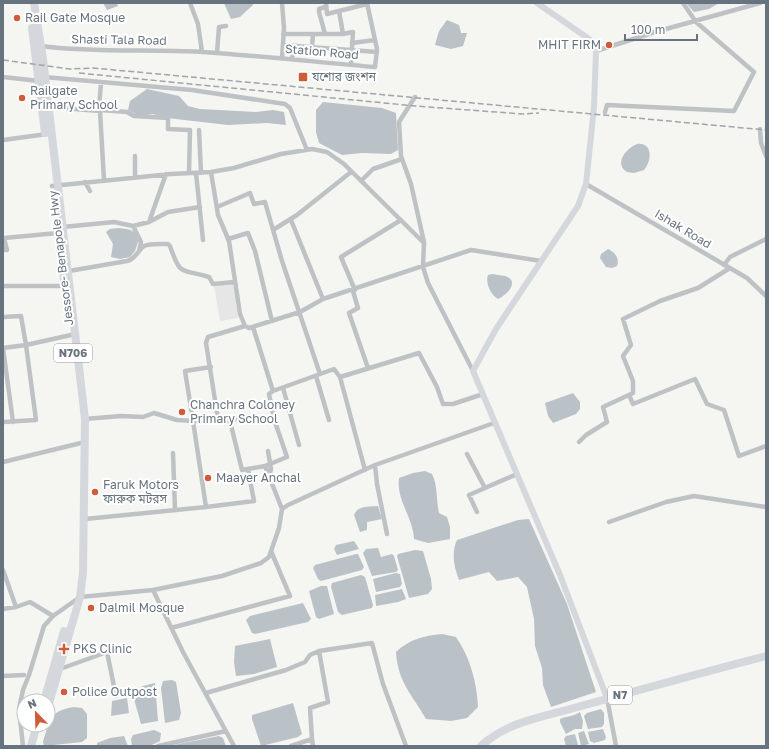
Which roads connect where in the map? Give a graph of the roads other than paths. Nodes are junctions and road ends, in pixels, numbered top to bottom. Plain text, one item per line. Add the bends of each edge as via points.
1 (29, 3) edge
2 (34, 3) edge
3 (190, 3) edge
4 (282, 3) edge
5 (367, 3) edge
6 (537, 3) edge
7 (683, 3) edge
8 (760, 3) edge
9 (326, 5) edge
10 (545, 5) edge
11 (339, 11) junction
12 (696, 22) junction
13 (226, 26) dead end
14 (283, 34) junction
15 (312, 34) junction
16 (325, 34) junction
17 (343, 34) junction
18 (375, 40) junction
19 (352, 43) junction
20 (283, 45) junction
21 (38, 46) junction
22 (294, 46) junction
23 (312, 48) junction
24 (352, 51) junction
25 (596, 51) junction
26 (202, 52) junction
27 (377, 52) junction
28 (217, 53) junction
29 (282, 58) junction
30 (292, 59) junction
31 (351, 65) junction
32 (3, 77) edge
33 (42, 80) junction
34 (101, 83) junction
35 (415, 97) dead end
36 (45, 107) junction
37 (605, 112) dead end
38 (760, 129) dead end
39 (199, 130) dead end
40 (48, 134) junction
41 (3, 140) edge
42 (307, 150) junction
43 (135, 156) dead end
44 (766, 156) edge
45 (402, 159) junction
46 (211, 172) junction
47 (351, 172) junction
48 (189, 173) junction
49 (198, 173) junction
50 (166, 174) junction
51 (135, 177) junction
52 (104, 180) junction
53 (361, 181) junction
54 (85, 182) junction
55 (586, 184) junction
56 (55, 186) junction
57 (90, 191) dead end
58 (200, 207) junction
59 (217, 207) junction
60 (291, 220) junction
61 (402, 220) junction
62 (149, 222) junction
63 (132, 226) junction
64 (61, 230) junction
65 (273, 230) junction
66 (228, 239) junction
67 (766, 239) edge
68 (204, 240) dead end
69 (424, 242) junction
70 (3, 250) edge
71 (139, 252) junction
72 (541, 261) junction
73 (724, 265) junction
74 (423, 267) junction
75 (730, 268) junction
76 (69, 271) junction
77 (235, 282) junction
78 (3, 286) edge
79 (65, 286) junction
80 (354, 290) junction
81 (766, 296) edge
82 (323, 299) junction
83 (300, 312) junction
84 (3, 317) edge
85 (272, 321) junction
86 (245, 326) junction
87 (252, 327) junction
88 (70, 335) junction
89 (26, 345) junction
90 (211, 367) junction
91 (368, 368) junction
92 (474, 371) junction
93 (318, 375) junction
94 (340, 377) junction
95 (283, 388) junction
96 (273, 391) junction
97 (483, 394) junction
98 (629, 395) junction
99 (86, 419) junction
100 (218, 419) junction
101 (236, 419) dead end
102 (329, 420) dead end
103 (193, 421) junction
104 (230, 421) junction
105 (3, 422) edge
106 (12, 422) junction
107 (494, 423) junction
108 (579, 442) dead end
109 (81, 444) junction
110 (299, 445) dead end
111 (766, 446) edge
112 (268, 451) dead end
113 (173, 453) dead end
114 (467, 454) dead end
115 (3, 462) edge
116 (375, 465) junction
117 (265, 466) junction
118 (248, 469) junction
119 (365, 470) junction
120 (517, 474) junction
121 (269, 477) junction
122 (485, 488) junction
123 (206, 506) junction
124 (766, 507) edge
125 (282, 509) junction
126 (175, 510) junction
127 (477, 512) dead end
128 (85, 519) junction
129 (608, 522) dead end
130 (387, 534) dead end
131 (271, 551) junction
132 (3, 570) edge
133 (4, 576) edge
134 (153, 590) junction
135 (77, 599) junction
136 (16, 607) junction
137 (3, 609) edge
138 (52, 616) junction
139 (171, 628) junction
140 (319, 651) junction
141 (766, 656) edge
142 (60, 669) junction
143 (24, 674) dead end
144 (3, 676) edge
145 (47, 693) edge
146 (52, 693) edge
147 (206, 693) junction
148 (116, 696) dead end
149 (607, 698) junction
150 (226, 731) junction
151 (35, 733) edge
152 (40, 733) edge
153 (312, 739) junction
154 (23, 746) edge
155 (31, 746) edge
156 (36, 746) edge
157 (158, 746) edge
158 (234, 746) edge
159 (291, 746) edge
160 (313, 746) edge
161 (406, 746) edge
162 (481, 746) edge
163 (616, 746) edge

1 - 21 highway, Jessore- Benapole Hwy / N706
2 - 21 highway, N706
3 - 26 street via 198,24
4 - 14 street
5 - 11 street
5 - 18 street, Station Road
6 - 10 street
7 - 12 street
8 - 12 street
9 - 11 street via 327,14
9 - 16 street via 319,8
10 - 25 street via 592,41
11 - 17 street
12 - 25 street
12 - 37 street via 754,72 734,111 607,105
13 - 28 street via 219,27
14 - 15 street
14 - 20 street
15 - 16 street
15 - 23 street
16 - 17 street
17 - 19 street via 353,32
18 - 19 street
18 - 27 street, Station Road
19 - 24 street
20 - 22 street
20 - 29 street
21 - 26 street, Shasti Tala Road via 89,51
21 - 33 highway, Jessore- Benapole Hwy / N706
21 - 33 highway, Jessore- Benapole Hwy / N706 via 43,59
22 - 23 street
22 - 30 street
23 - 24 street
24 - 27 street
24 - 31 street
25 - 55 street via 594,110
26 - 28 street, Station Road
27 - 31 street, Station Road via 375,67
28 - 29 street, Station Road
29 - 30 street, Station Road
30 - 31 street, Station Road
32 - 33 street
33 - 34 street
33 - 36 highway, Jessore- Benapole Hwy / N706
34 - 42 street via 192,90 285,104 290,108
34 - 48 street via 99,108 102,110 127,112 134,116 168,118 168,129 190,130
35 - 45 street via 399,122
36 - 40 highway, Jessore- Benapole Hwy / N706
36 - 52 street via 100,111
38 - 44 street via 761,143
39 - 49 street
40 - 41 street
40 - 56 highway, Jessore- Benapole Hwy / N706
42 - 46 street
42 - 47 street via 327,152
43 - 51 street
45 - 53 street via 373,169
45 - 69 street
46 - 49 street
46 - 59 street
47 - 53 street
47 - 60 street
48 - 49 street
48 - 50 street
49 - 58 street
50 - 51 street
50 - 62 street
51 - 52 street
52 - 54 street
53 - 61 street
54 - 56 street
54 - 57 street
55 - 72 street via 578,206
55 - 73 street, Ishak Road
56 - 64 highway, Jessore- Benapole Hwy / N706
58 - 62 street via 168,212
58 - 68 street
59 - 65 street via 250,193 254,204 265,202
59 - 66 street
60 - 65 street
60 - 82 street
61 - 69 street
61 - 80 street via 341,257
62 - 63 street
63 - 64 street via 114,222
63 - 71 street via 142,242
64 - 70 street via 4,238 7,250
64 - 76 highway, Jessore- Benapole Hwy / N706
64 - 79 highway, Jessore- Benapole Hwy / N706
65 - 83 street
66 - 77 street
66 - 85 street via 248,233 255,251
67 - 73 street via 730,257
69 - 74 street
71 - 76 street via 132,260
71 - 77 street via 150,244 168,244 178,267 185,271 210,277 213,284
72 - 74 street via 471,250
72 - 92 street via 496,329
73 - 75 street, Ishak Road
74 - 80 street
74 - 92 street via 442,313
75 - 81 street, Ishak Road via 747,278
75 - 98 street via 698,288 660,301 622,319 631,345 622,356 633,381 633,393
76 - 99 highway, Jessore- Benapole Hwy / N706
77 - 86 street via 240,314
78 - 79 street
79 - 88 highway, Jessore- Benapole Hwy / N706
80 - 82 street
80 - 91 street via 358,308 349,313
82 - 83 street
83 - 85 street
83 - 93 street
84 - 89 street via 21,316
85 - 87 street
86 - 87 street
86 - 90 street via 208,337 206,343
87 - 96 street
88 - 89 street
88 - 109 highway, Jessore- Benapole Hwy / N706
89 - 106 street via 3,348
89 - 106 street via 36,418 34,421
90 - 100 street
90 - 103 street via 185,371
91 - 94 street
91 - 97 street via 419,353 443,404 453,404
92 - 97 street
93 - 94 street via 334,369
93 - 95 street
93 - 102 street
94 - 119 street
95 - 96 street
95 - 110 street
96 - 117 street via 269,394 274,419 287,457
97 - 107 street
98 - 108 street via 603,407 607,422
98 - 111 street via 634,404 695,379 707,404 724,410 739,456
99 - 103 street via 143,417 154,413 177,420
99 - 128 highway, Jessore- Benapole Hwy / N706
100 - 103 street
100 - 104 street
101 - 104 street
103 - 123 street
104 - 118 street via 242,470
105 - 106 street
107 - 116 street
107 - 120 street
109 - 115 street
109 - 135 highway, Jessore- Benapole Hwy / N706
112 - 121 street via 271,469
113 - 126 street
114 - 122 street
116 - 119 street
116 - 130 street
117 - 118 street
117 - 121 street
118 - 123 street via 254,501
119 - 125 street
120 - 122 street
120 - 149 street via 558,568
121 - 125 street
122 - 127 street via 469,495
123 - 126 street
124 - 129 street via 694,496 666,502
125 - 131 street
126 - 128 street
128 - 135 highway, Jessore- Benapole Hwy / N706 via 84,563
131 - 134 street via 269,557 261,563 222,576
131 - 139 street via 290,596
132 - 133 street
133 - 136 street
134 - 135 street
134 - 139 street
135 - 138 street
135 - 142 highway, Jessore- Benapole Hwy / N706
135 - 145 highway, Jessore- Benapole Hwy / N706
136 - 137 street
136 - 138 street via 30,602
138 - 154 street via 44,626 23,690 19,709
139 - 147 street
140 - 147 street via 310,655 305,662 286,670
140 - 153 street via 328,702 310,708
140 - 161 street via 372,643 383,684
141 - 149 highway, N7
142 - 146 highway, Jessore- Benapole Hwy / N706
142 - 148 street via 107,652
143 - 144 street
147 - 150 street
149 - 162 highway, N7 via 502,730
149 - 163 street
150 - 157 street
150 - 158 street
151 - 155 highway
152 - 156 highway
153 - 159 street
153 - 160 street

